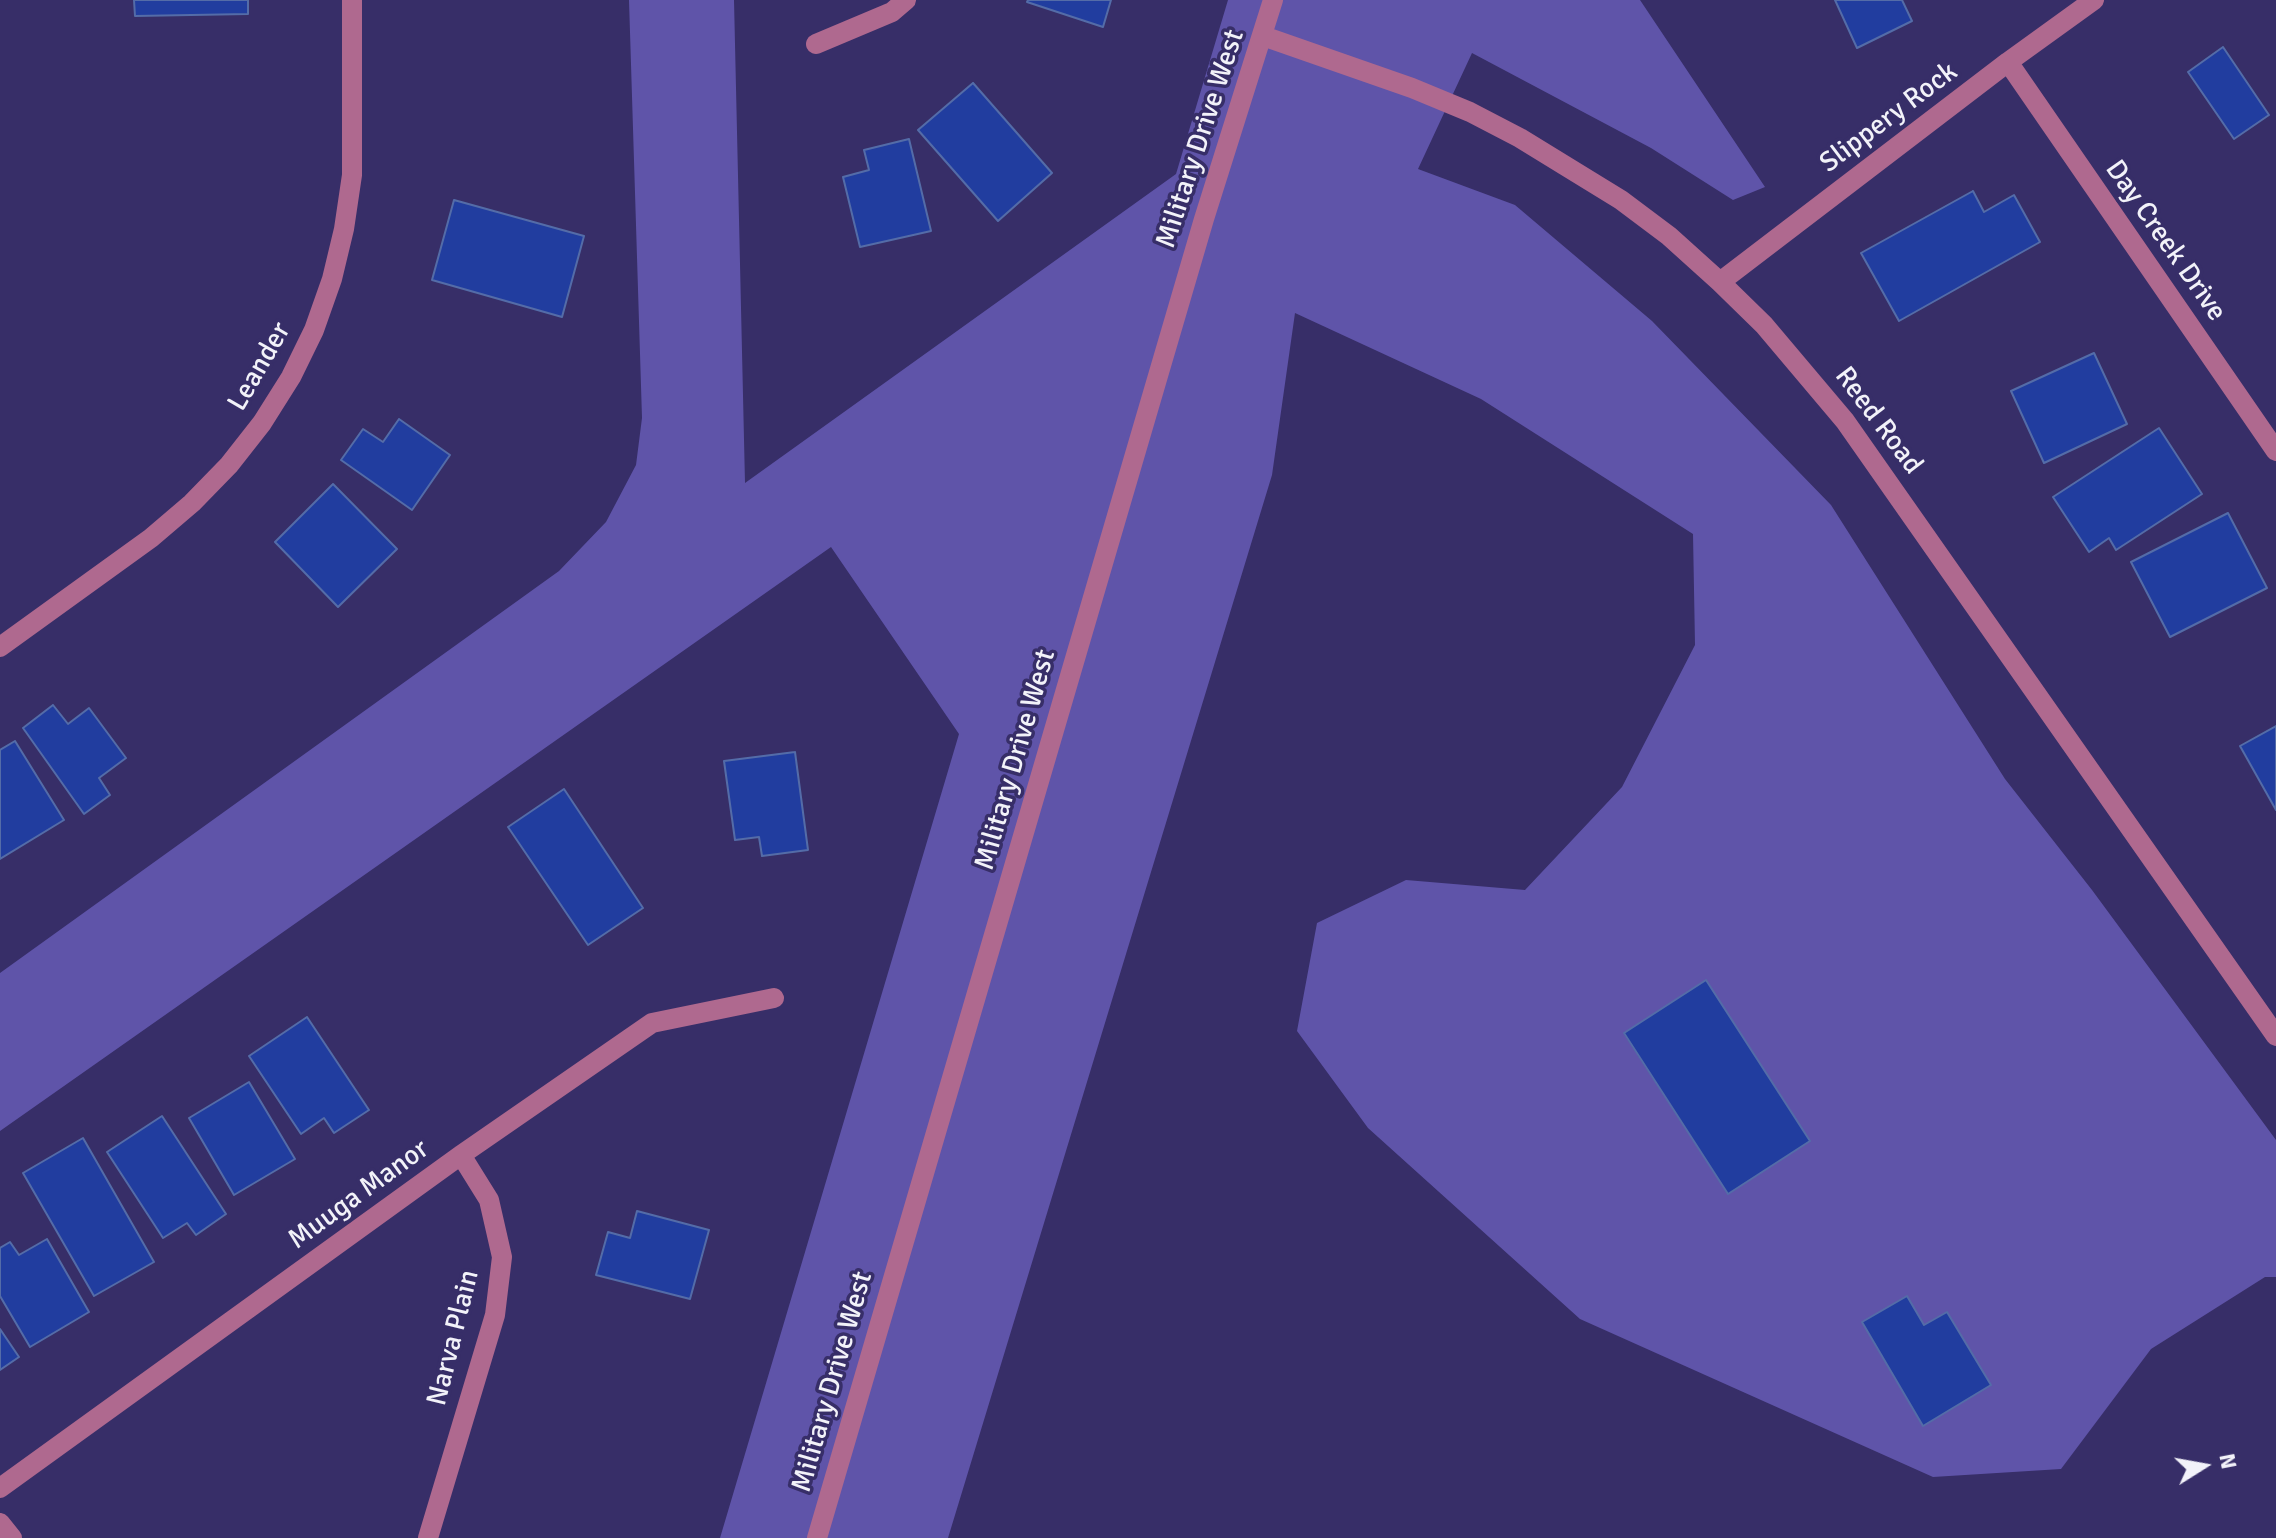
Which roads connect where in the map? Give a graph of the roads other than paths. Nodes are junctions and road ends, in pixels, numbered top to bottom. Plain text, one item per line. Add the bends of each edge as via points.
1 (352, 0) edge
2 (906, 0) edge
3 (1273, 0) edge
4 (2094, 0) edge
5 (1263, 36) junction
6 (816, 44) dead end
7 (2008, 62) junction
8 (1720, 282) junction
9 (2276, 451) edge
10 (0, 647) edge
11 (774, 998) dead end
12 (2276, 1036) edge
13 (461, 1155) junction
14 (0, 1488) edge
15 (0, 1523) edge
16 (12, 1538) edge
17 (428, 1538) edge
18 (817, 1538) edge

1 - 10 street, Leander via 352,175 344,229 314,330 291,377 238,455 192,503
2 - 6 street via 892,12
3 - 5 street, Military Drive West
4 - 7 street, Slippery Rock
5 - 8 street, Reed Road via 1412,88 1520,138 1621,200
5 - 18 street, Military Drive West via 1199,234
7 - 8 street, Slippery Rock
7 - 9 street, Day Creek Drive
8 - 12 street, Reed Road via 1845,421
11 - 13 street, Muuga Manor via 652,1023
13 - 14 street, Muuga Manor
13 - 17 street, Narva Plain via 489,1200 502,1257 495,1315
15 - 16 street

